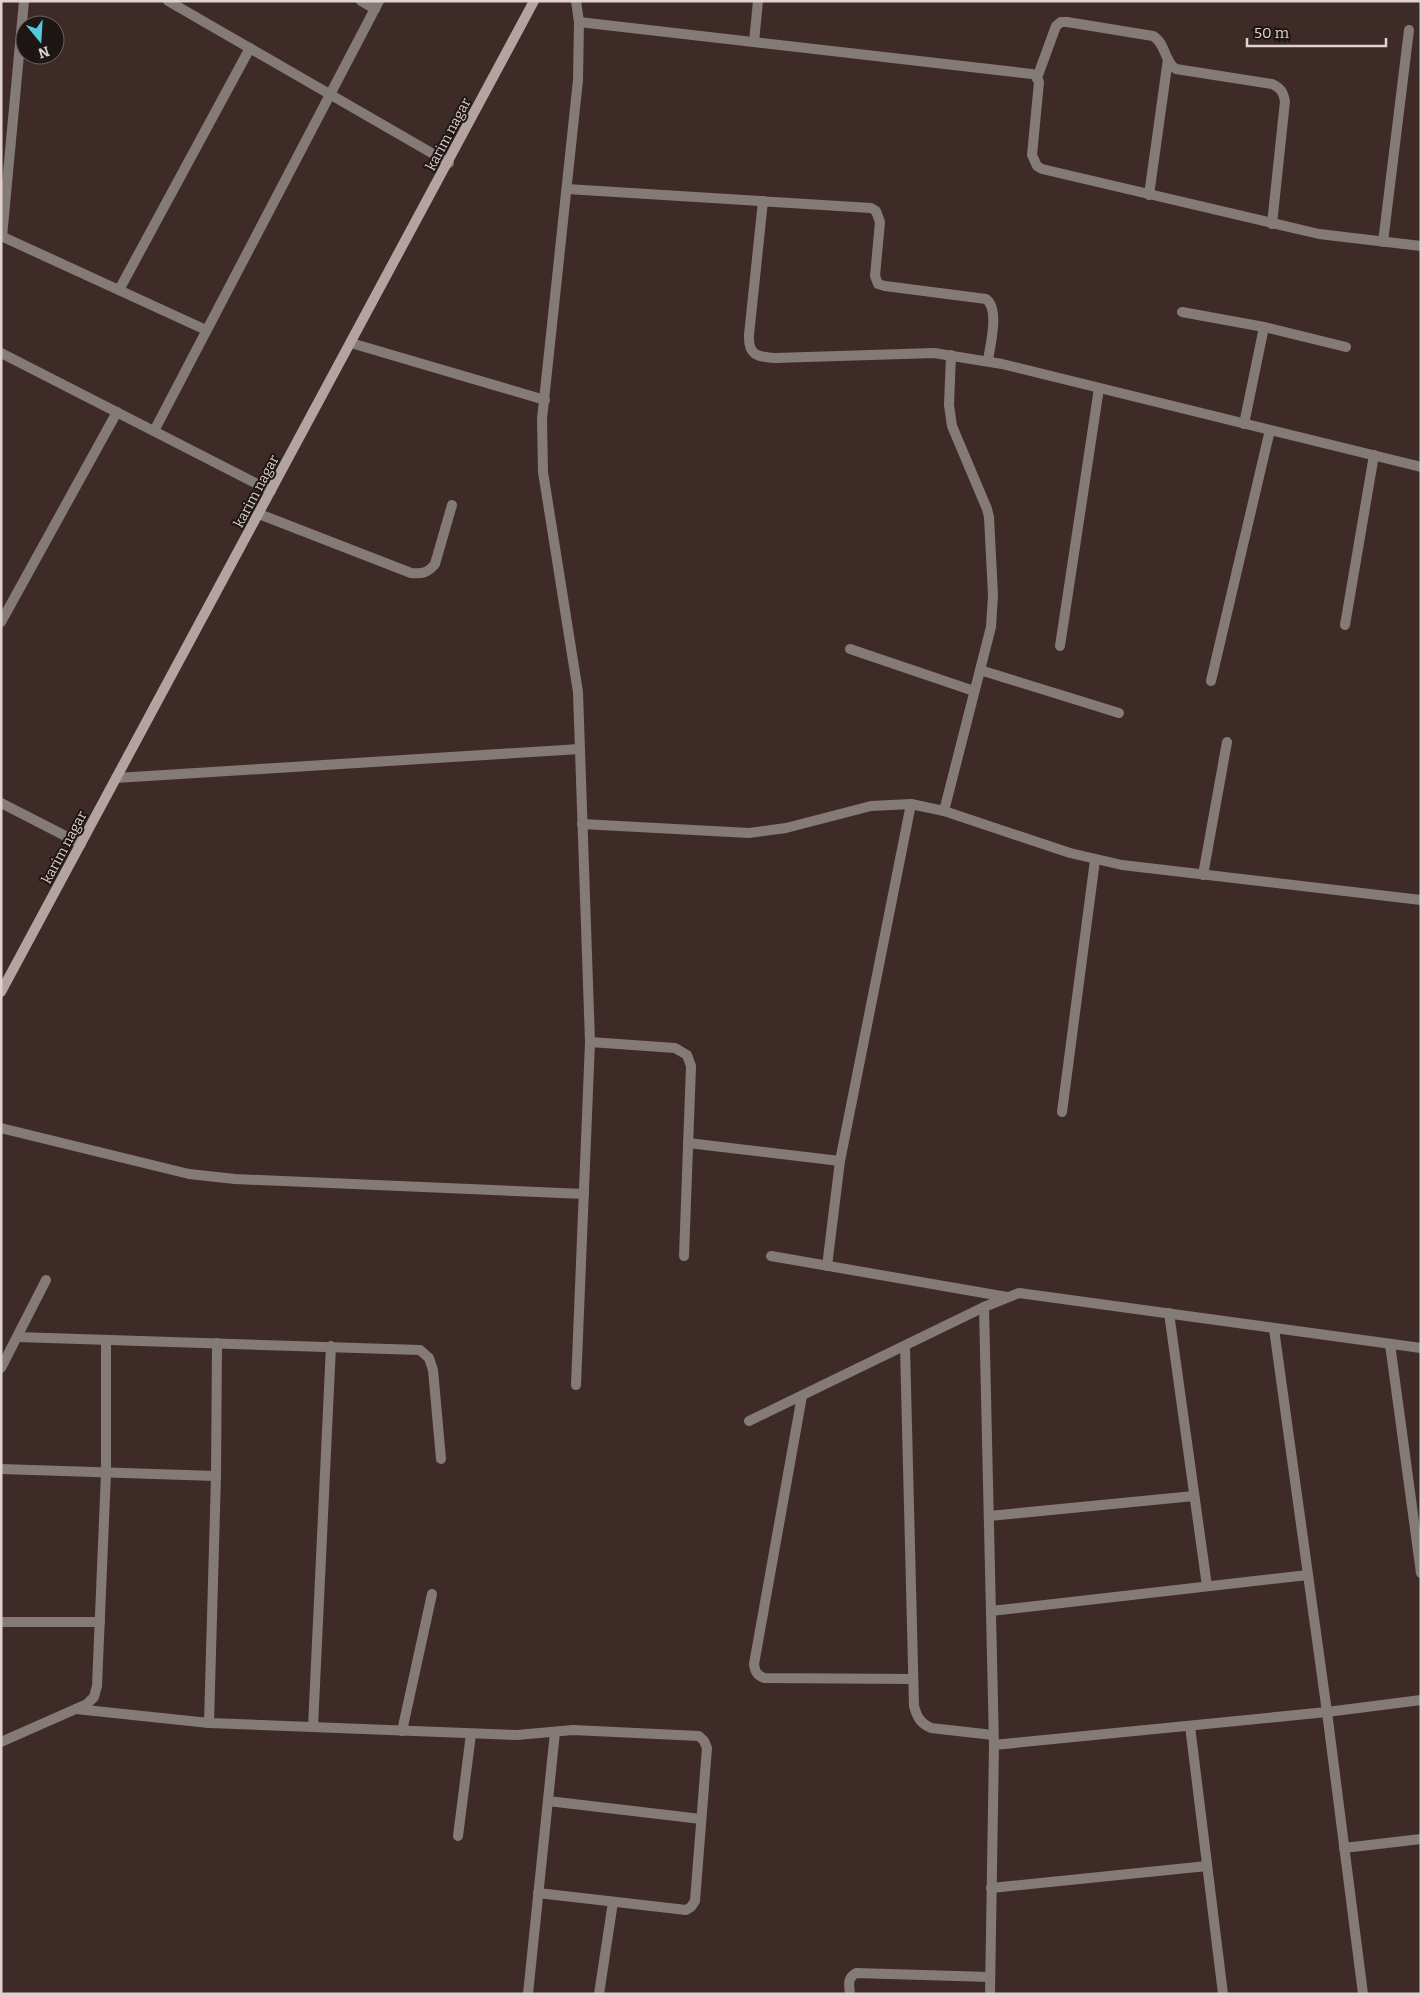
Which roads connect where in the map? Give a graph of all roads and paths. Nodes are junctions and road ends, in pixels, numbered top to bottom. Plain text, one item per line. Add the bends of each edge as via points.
1 (24, 1) edge
2 (168, 1) edge
3 (361, 1) edge
4 (534, 1) edge
5 (576, 1) edge
6 (758, 1) edge
7 (377, 5) edge
8 (579, 22) junction
9 (1409, 30) dead end
10 (754, 42) junction
11 (250, 48) junction
12 (1168, 59) junction
13 (1037, 78) junction
14 (329, 94) junction
15 (448, 162) junction
16 (567, 189) junction
17 (1148, 195) junction
18 (762, 201) junction
19 (1272, 224) junction
20 (2, 237) edge
21 (1383, 242) junction
22 (1421, 246) edge
23 (119, 290) junction
24 (1182, 312) dead end
25 (1264, 328) junction
26 (206, 330) junction
27 (351, 343) junction
28 (1346, 347) dead end
29 (1, 353) edge
30 (951, 354) junction
31 (988, 361) junction
32 (1099, 388) junction
33 (544, 400) junction
34 (116, 412) junction
35 (1244, 424) junction
36 (1270, 430) junction
37 (154, 431) junction
38 (1374, 456) junction
39 (1421, 467) edge
40 (271, 491) junction
41 (452, 505) dead end
42 (259, 514) junction
43 (1, 622) edge
44 (1345, 625) dead end
45 (1060, 646) dead end
46 (850, 649) dead end
47 (980, 670) junction
48 (1211, 681) dead end
49 (974, 691) junction
50 (1119, 713) dead end
51 (1228, 742) dead end
52 (580, 749) junction
53 (116, 778) junction
54 (1, 803) edge
55 (911, 804) junction
56 (944, 811) junction
57 (582, 824) junction
58 (81, 844) junction
59 (1095, 860) junction
60 (1203, 875) junction
61 (1421, 900) edge
62 (1, 992) edge
63 (590, 1042) junction
64 (1062, 1112) dead end
65 (1, 1128) edge
66 (688, 1143) junction
67 (840, 1161) junction
68 (584, 1194) junction
69 (684, 1256) dead end
70 (771, 1256) dead end
71 (827, 1266) junction
72 (46, 1280) dead end
73 (1007, 1297) junction
74 (984, 1307) junction
75 (1169, 1313) junction
76 (1274, 1329) junction
77 (17, 1337) junction
78 (106, 1340) junction
79 (217, 1343) junction
80 (1390, 1344) junction
81 (331, 1346) junction
82 (905, 1346) junction
83 (1421, 1348) edge
84 (1, 1368) edge
85 (576, 1386) dead end
86 (802, 1396) junction
87 (749, 1421) dead end
88 (441, 1459) dead end
89 (1, 1469) edge
90 (106, 1473) junction
91 (216, 1476) junction
92 (1194, 1496) junction
93 (989, 1516) junction
94 (1420, 1561) edge
95 (1421, 1573) edge
96 (1308, 1575) junction
97 (1208, 1586) junction
98 (432, 1594) dead end
99 (991, 1611) junction
100 (1, 1622) edge
101 (100, 1622) junction
102 (913, 1679) junction
103 (1421, 1700) edge
104 (76, 1710) junction
105 (1327, 1712) junction
106 (209, 1723) junction
107 (1190, 1726) junction
108 (313, 1727) junction
109 (402, 1731) junction
110 (555, 1732) junction
111 (471, 1734) junction
112 (993, 1740) junction
113 (1, 1742) edge
114 (548, 1801) junction
115 (701, 1819) junction
116 (458, 1836) dead end
117 (1421, 1839) edge
118 (1344, 1848) junction
119 (1207, 1866) junction
120 (992, 1888) junction
121 (538, 1893) junction
122 (613, 1902) junction
123 (990, 1977) junction
124 (528, 1994) edge
125 (599, 1994) edge
126 (850, 1994) edge
127 (990, 1994) edge
128 (1223, 1994) edge
129 (1363, 1994) edge

1 - 20 street
2 - 11 street
3 - 7 street
4 - 15 street, karim nagar
5 - 8 street
6 - 10 street
7 - 14 street
8 - 10 street
8 - 16 street via 578,80
9 - 21 street
10 - 13 street via 1032,74
11 - 14 street
11 - 23 street
12 - 13 street via 1159,39 1153,36 1064,22 1056,26
12 - 17 street
12 - 19 street via 1176,69 1272,84 1283,92 1285,101
13 - 17 street via 1039,86 1032,148 1033,161 1037,166 1048,172
14 - 15 street
14 - 26 street
15 - 27 street, karim nagar
16 - 18 street
16 - 33 street
17 - 19 street
18 - 30 street via 749,343 756,355 775,358
18 - 31 street via 866,206 876,211 880,222 875,276 878,284 986,299 994,314
19 - 21 street
20 - 23 street
21 - 22 street
23 - 26 street
24 - 25 street
25 - 28 street
25 - 35 street
26 - 37 street
27 - 33 street
27 - 40 street, karim nagar
29 - 34 street
30 - 31 street
30 - 47 street via 952,426 989,517 993,615
31 - 32 street
32 - 35 street
32 - 45 street
33 - 52 street via 543,472 576,671
34 - 37 street
34 - 43 street
35 - 36 street
36 - 38 street
36 - 48 street
37 - 40 street
38 - 39 street
38 - 44 street
40 - 42 street, karim nagar
41 - 42 street via 435,564 430,571 421,574 411,573
42 - 53 street, karim nagar
46 - 49 street
47 - 49 street
47 - 50 street
49 - 56 street
51 - 60 street
52 - 53 street
52 - 57 street
53 - 58 street, karim nagar
54 - 58 street
55 - 56 street
55 - 57 street via 871,806 768,832
55 - 67 street
56 - 59 street
57 - 63 street
58 - 62 street, karim nagar
59 - 60 street
59 - 64 street
60 - 61 street
63 - 66 street via 675,1048 686,1055 691,1066
63 - 68 street
65 - 68 street via 189,1174 235,1179
66 - 67 street
66 - 69 street
67 - 71 street
68 - 85 street
70 - 71 street
71 - 73 street
72 - 77 street
73 - 74 street
73 - 75 street via 1026,1293
74 - 82 street
74 - 93 street
75 - 76 street
75 - 92 street
76 - 80 street
76 - 96 street
77 - 78 street
77 - 84 street
78 - 79 street
78 - 90 street
79 - 81 street
79 - 91 street
80 - 83 street
80 - 94 street
81 - 88 street via 420,1350 429,1358 433,1370
81 - 108 street
82 - 86 street
82 - 102 street
86 - 87 street
86 - 102 street via 755,1670 764,1678
89 - 90 street
90 - 91 street
90 - 101 street
91 - 106 street
92 - 93 street
92 - 97 street
93 - 99 street
94 - 95 street
96 - 97 street
96 - 105 street
97 - 99 street
98 - 109 street
99 - 112 street
100 - 101 street
101 - 104 street via 97,1686 94,1697
102 - 112 street via 914,1706 922,1724
103 - 105 street
104 - 106 street
104 - 113 street
105 - 107 street
105 - 118 street
106 - 108 street
107 - 112 street
107 - 119 street
108 - 109 street
109 - 111 street
110 - 111 street
110 - 114 street
110 - 115 street via 699,1736 706,1748
111 - 116 street
112 - 120 street
114 - 115 street
114 - 121 street
115 - 122 street via 695,1901 691,1907 686,1910
117 - 118 street
118 - 129 street
119 - 120 street
119 - 128 street
120 - 123 street
121 - 122 street
121 - 124 street
122 - 125 street
123 - 126 street via 856,1974 849,1980
123 - 127 street

